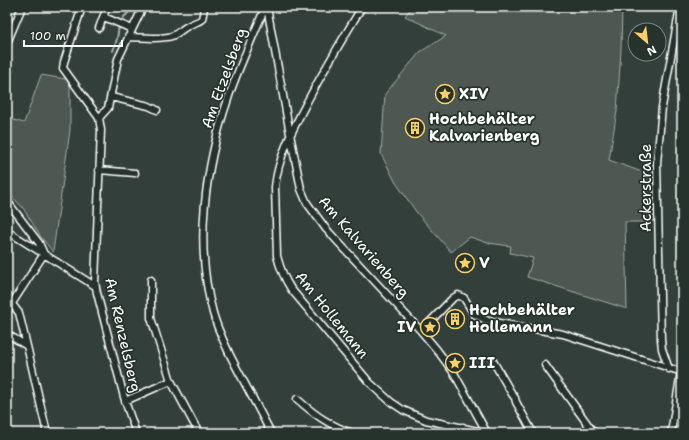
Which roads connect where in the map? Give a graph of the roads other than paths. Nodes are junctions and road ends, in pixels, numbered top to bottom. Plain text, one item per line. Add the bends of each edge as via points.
1 (22, 7) edge
2 (82, 7) edge
3 (107, 7) edge
4 (143, 7) edge
5 (204, 7) edge
6 (266, 7) edge
7 (362, 7) edge
8 (680, 7) edge
9 (104, 17) junction
10 (98, 28) dead end
11 (132, 29) junction
12 (128, 37) junction
13 (7, 43) edge
14 (7, 68) edge
15 (7, 78) edge
16 (111, 97) junction
17 (158, 110) dead end
18 (99, 118) junction
19 (290, 134) junction
20 (99, 170) junction
21 (135, 173) dead end
22 (7, 201) edge
23 (7, 231) edge
24 (44, 254) junction
25 (151, 280) dead end
26 (95, 286) junction
27 (12, 304) junction
28 (7, 311) edge
29 (421, 331) junction
30 (7, 334) edge
31 (27, 346) junction
32 (493, 361) dead end
33 (546, 365) dead end
34 (670, 369) junction
35 (682, 372) edge
36 (171, 381) junction
37 (297, 399) dead end
38 (125, 401) junction
39 (463, 427) junction
40 (47, 433) edge
41 (136, 433) edge
42 (198, 433) edge
43 (271, 433) edge
44 (352, 433) edge
45 (457, 433) edge
46 (487, 433) edge
47 (533, 433) edge
48 (594, 433) edge
49 (671, 433) edge

1 - 13 street
2 - 18 street via 63,68
3 - 9 street
4 - 11 street
5 - 12 street via 202,20 172,36
6 - 19 street, Am Kalvarienberg
6 - 43 street, Am Etzelsberg via 230,93 218,131 206,192 203,237 204,264 213,315 225,344
7 - 19 street, Am Hollemann via 332,55
8 - 34 street, Ackerstraße via 662,108 657,163 661,340 662,350
9 - 10 street
9 - 11 street
11 - 12 street
12 - 16 street via 115,68
14 - 15 street via 10,71
16 - 17 street
16 - 18 street via 108,108
18 - 20 street, Am Renzelsberg
19 - 29 street, Am Kalvarienberg via 302,192 310,209
19 - 39 street, Am Hollemann via 275,187 277,256 284,278 369,382 391,402 426,420
20 - 21 street
20 - 26 street, Am Renzelsberg
22 - 24 street
23 - 24 street
24 - 26 street
24 - 27 street
25 - 36 street via 151,318
26 - 38 street, Am Renzelsberg
27 - 28 street
27 - 31 street via 19,313
29 - 34 street via 458,295 464,298 474,314 483,320 563,334
29 - 46 street, Am Kalvarienberg via 454,373
30 - 31 street
31 - 40 street
32 - 47 street
33 - 48 street
34 - 35 street
35 - 49 street
36 - 38 street
36 - 42 street
37 - 44 street via 325,421
38 - 41 street, Am Renzelsberg
39 - 45 street
39 - 46 street, Am Hollemann

